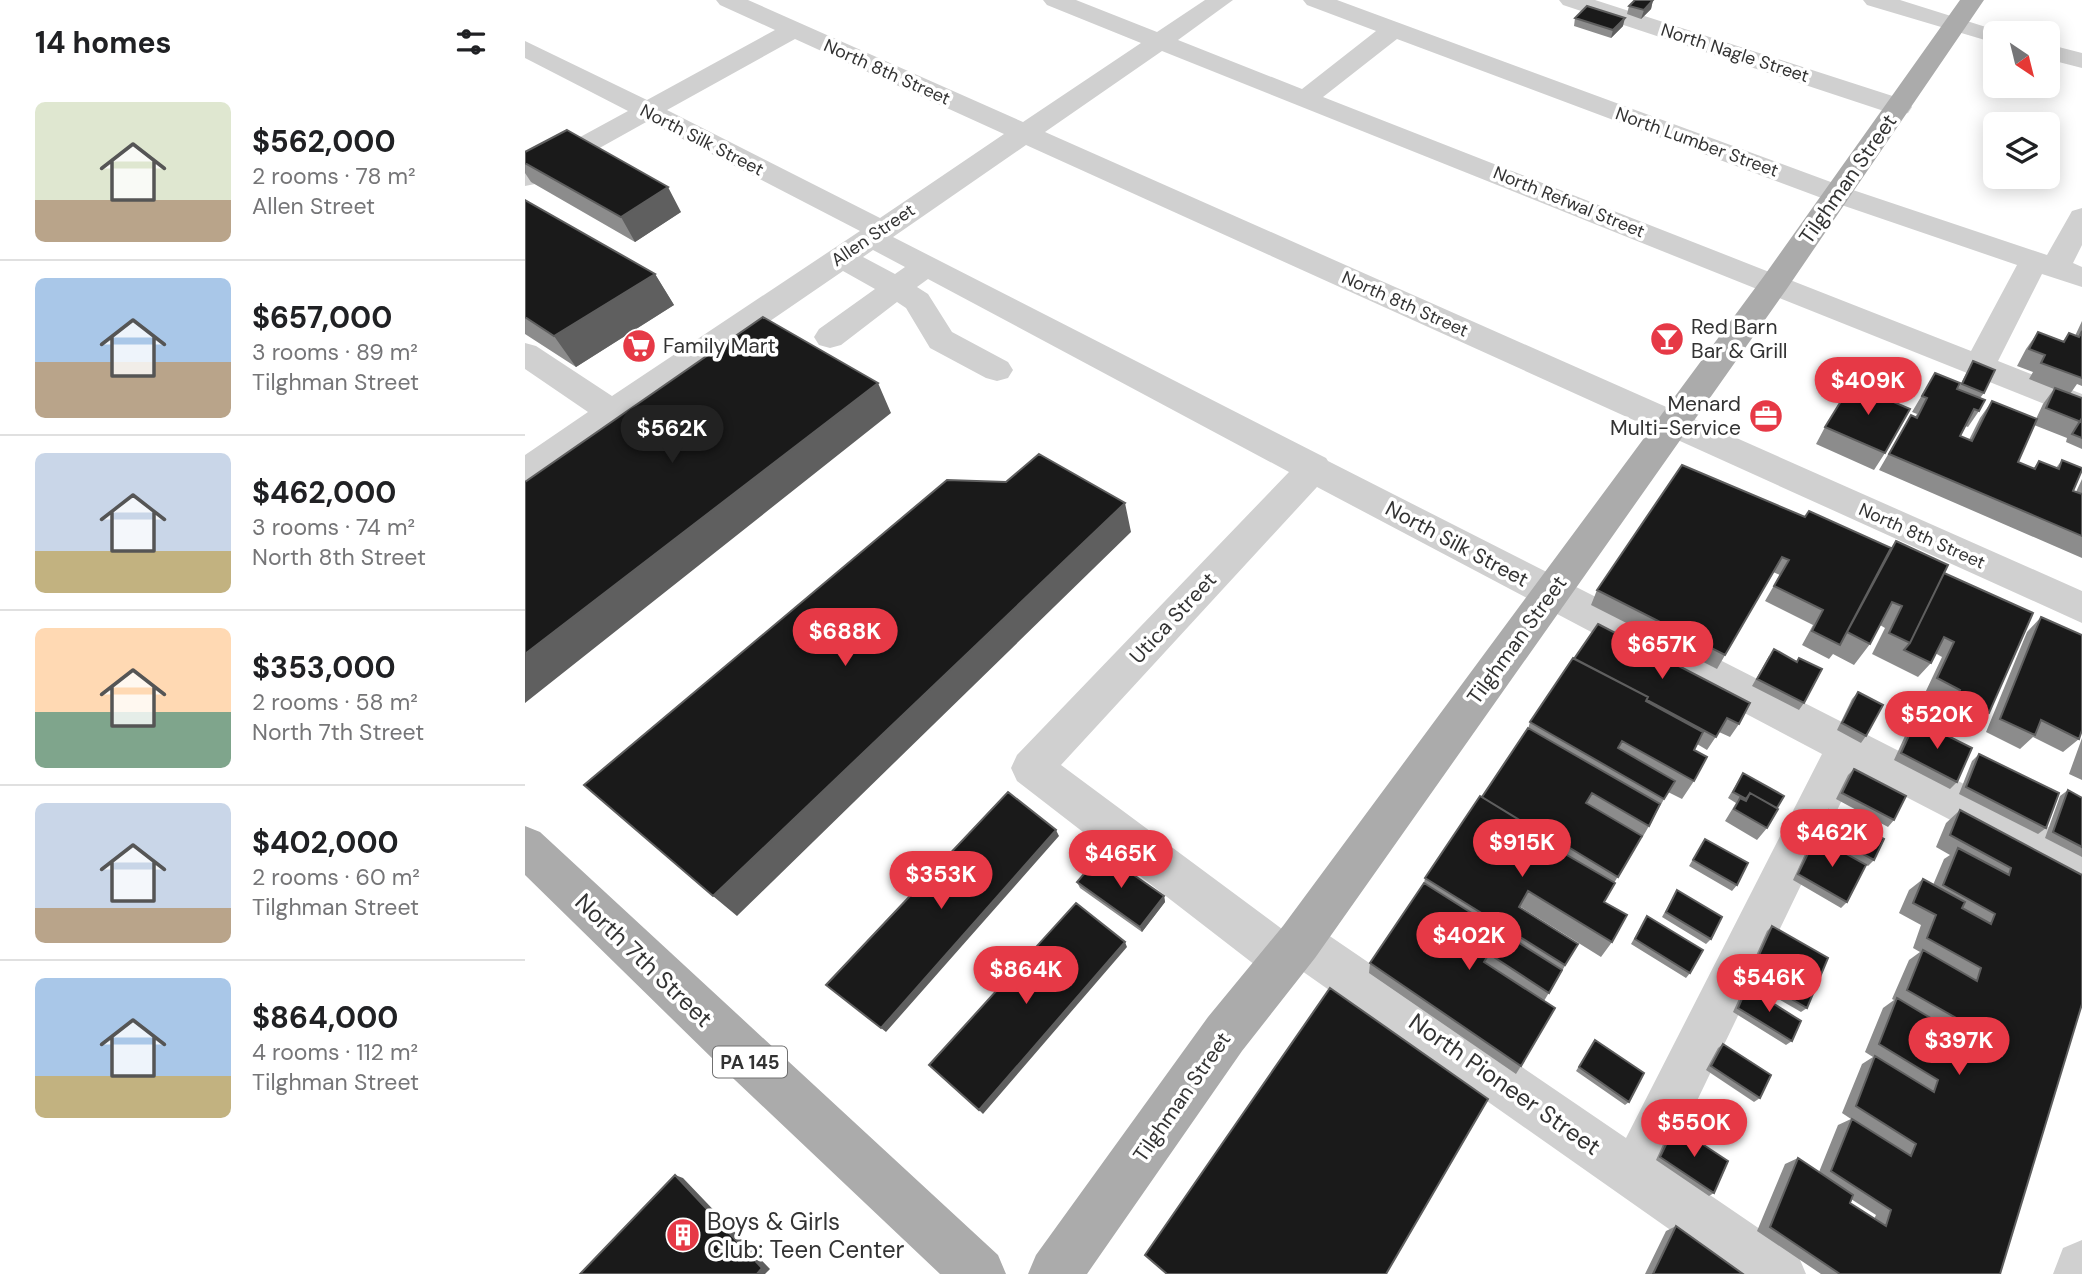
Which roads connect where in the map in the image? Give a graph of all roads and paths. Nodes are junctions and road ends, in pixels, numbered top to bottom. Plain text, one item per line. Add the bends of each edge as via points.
1 (728, 0) edge
2 (1055, 0) edge
3 (1221, 0) edge
4 (1315, 0) edge
5 (1571, 0) edge
6 (1875, 0) edge
7 (1972, 0) edge
8 (1954, 23) junction
9 (1394, 29) junction
10 (794, 30) junction
11 (1983, 32) edge
12 (1160, 41) junction
13 (525, 48) edge
14 (2060, 55) edge
15 (2082, 61) edge
16 (554, 63) junction
17 (525, 77) edge
18 (1306, 98) junction
19 (1899, 107) junction
20 (646, 112) junction
21 (1022, 133) junction
22 (525, 178) edge
23 (1837, 194) junction
24 (2082, 217) edge
25 (876, 234) junction
26 (841, 257) junction
27 (926, 266) junction
28 (2057, 268) edge
29 (1775, 283) junction
30 (896, 288) junction
31 (830, 337) dead end
32 (525, 354) edge
33 (1980, 365) junction
34 (997, 370) dead end
35 (2082, 407) edge
36 (612, 412) junction
37 (1673, 424) junction
38 (1314, 467) junction
39 (525, 472) edge
40 (1551, 594) junction
41 (2082, 608) edge
42 (1847, 746) junction
43 (1033, 768) joint
44 (525, 846) edge
45 (2082, 867) edge
46 (1292, 950) junction
47 (1635, 1174) junction
48 (2082, 1267) edge
49 (979, 1274) edge
50 (1055, 1274) edge
51 (1779, 1274) edge
52 (2080, 1274) edge

1 - 10 street, North 8th Street
2 - 12 street, North Refwal Street
3 - 12 street, Allen Street
4 - 9 street, North Lumber Street
5 - 19 street, North Nagle Street
6 - 8 street
7 - 8 main road, Tilghman Street
8 - 11 street
8 - 19 main road, Tilghman Street
9 - 18 street
9 - 23 street, North Lumber Street
10 - 20 street
10 - 21 street, North 8th Street
12 - 18 street, North Refwal Street
12 - 21 street, Allen Street
13 - 16 street, North Silk Street
14 - 15 street
16 - 17 street
16 - 20 street, North Silk Street
18 - 29 street, North Refwal Street
19 - 23 main road, Tilghman Street
20 - 22 street
20 - 25 street, North Silk Street
21 - 25 street, Allen Street
21 - 37 street, North 8th Street
23 - 28 street, North Lumber Street
23 - 29 main road, Tilghman Street
24 - 28 street
25 - 26 street, Allen Street
25 - 27 street, North Silk Street
26 - 30 street
26 - 36 street, Allen Street
27 - 30 street
27 - 38 street, North Silk Street
28 - 33 street
29 - 33 street, North Refwal Street
29 - 37 main road, Tilghman Street
30 - 31 street
30 - 34 street via 917,301 941,340
32 - 36 street
33 - 35 street, North Refwal Street
36 - 39 street, Allen Street
37 - 40 main road, Tilghman Street
37 - 41 street, North 8th Street
38 - 40 street, North Silk Street
38 - 43 street, Utica Street
40 - 42 street, North Silk Street
40 - 46 main road, Tilghman Street
42 - 45 street, North Silk Street
42 - 47 street
43 - 46 street, North Pioneer Street
44 - 49 main road, North 7th Street / PA 145
46 - 47 street, North Pioneer Street
46 - 50 main road, Tilghman Street via 1225,1034
47 - 51 street, North Pioneer Street
48 - 52 street

